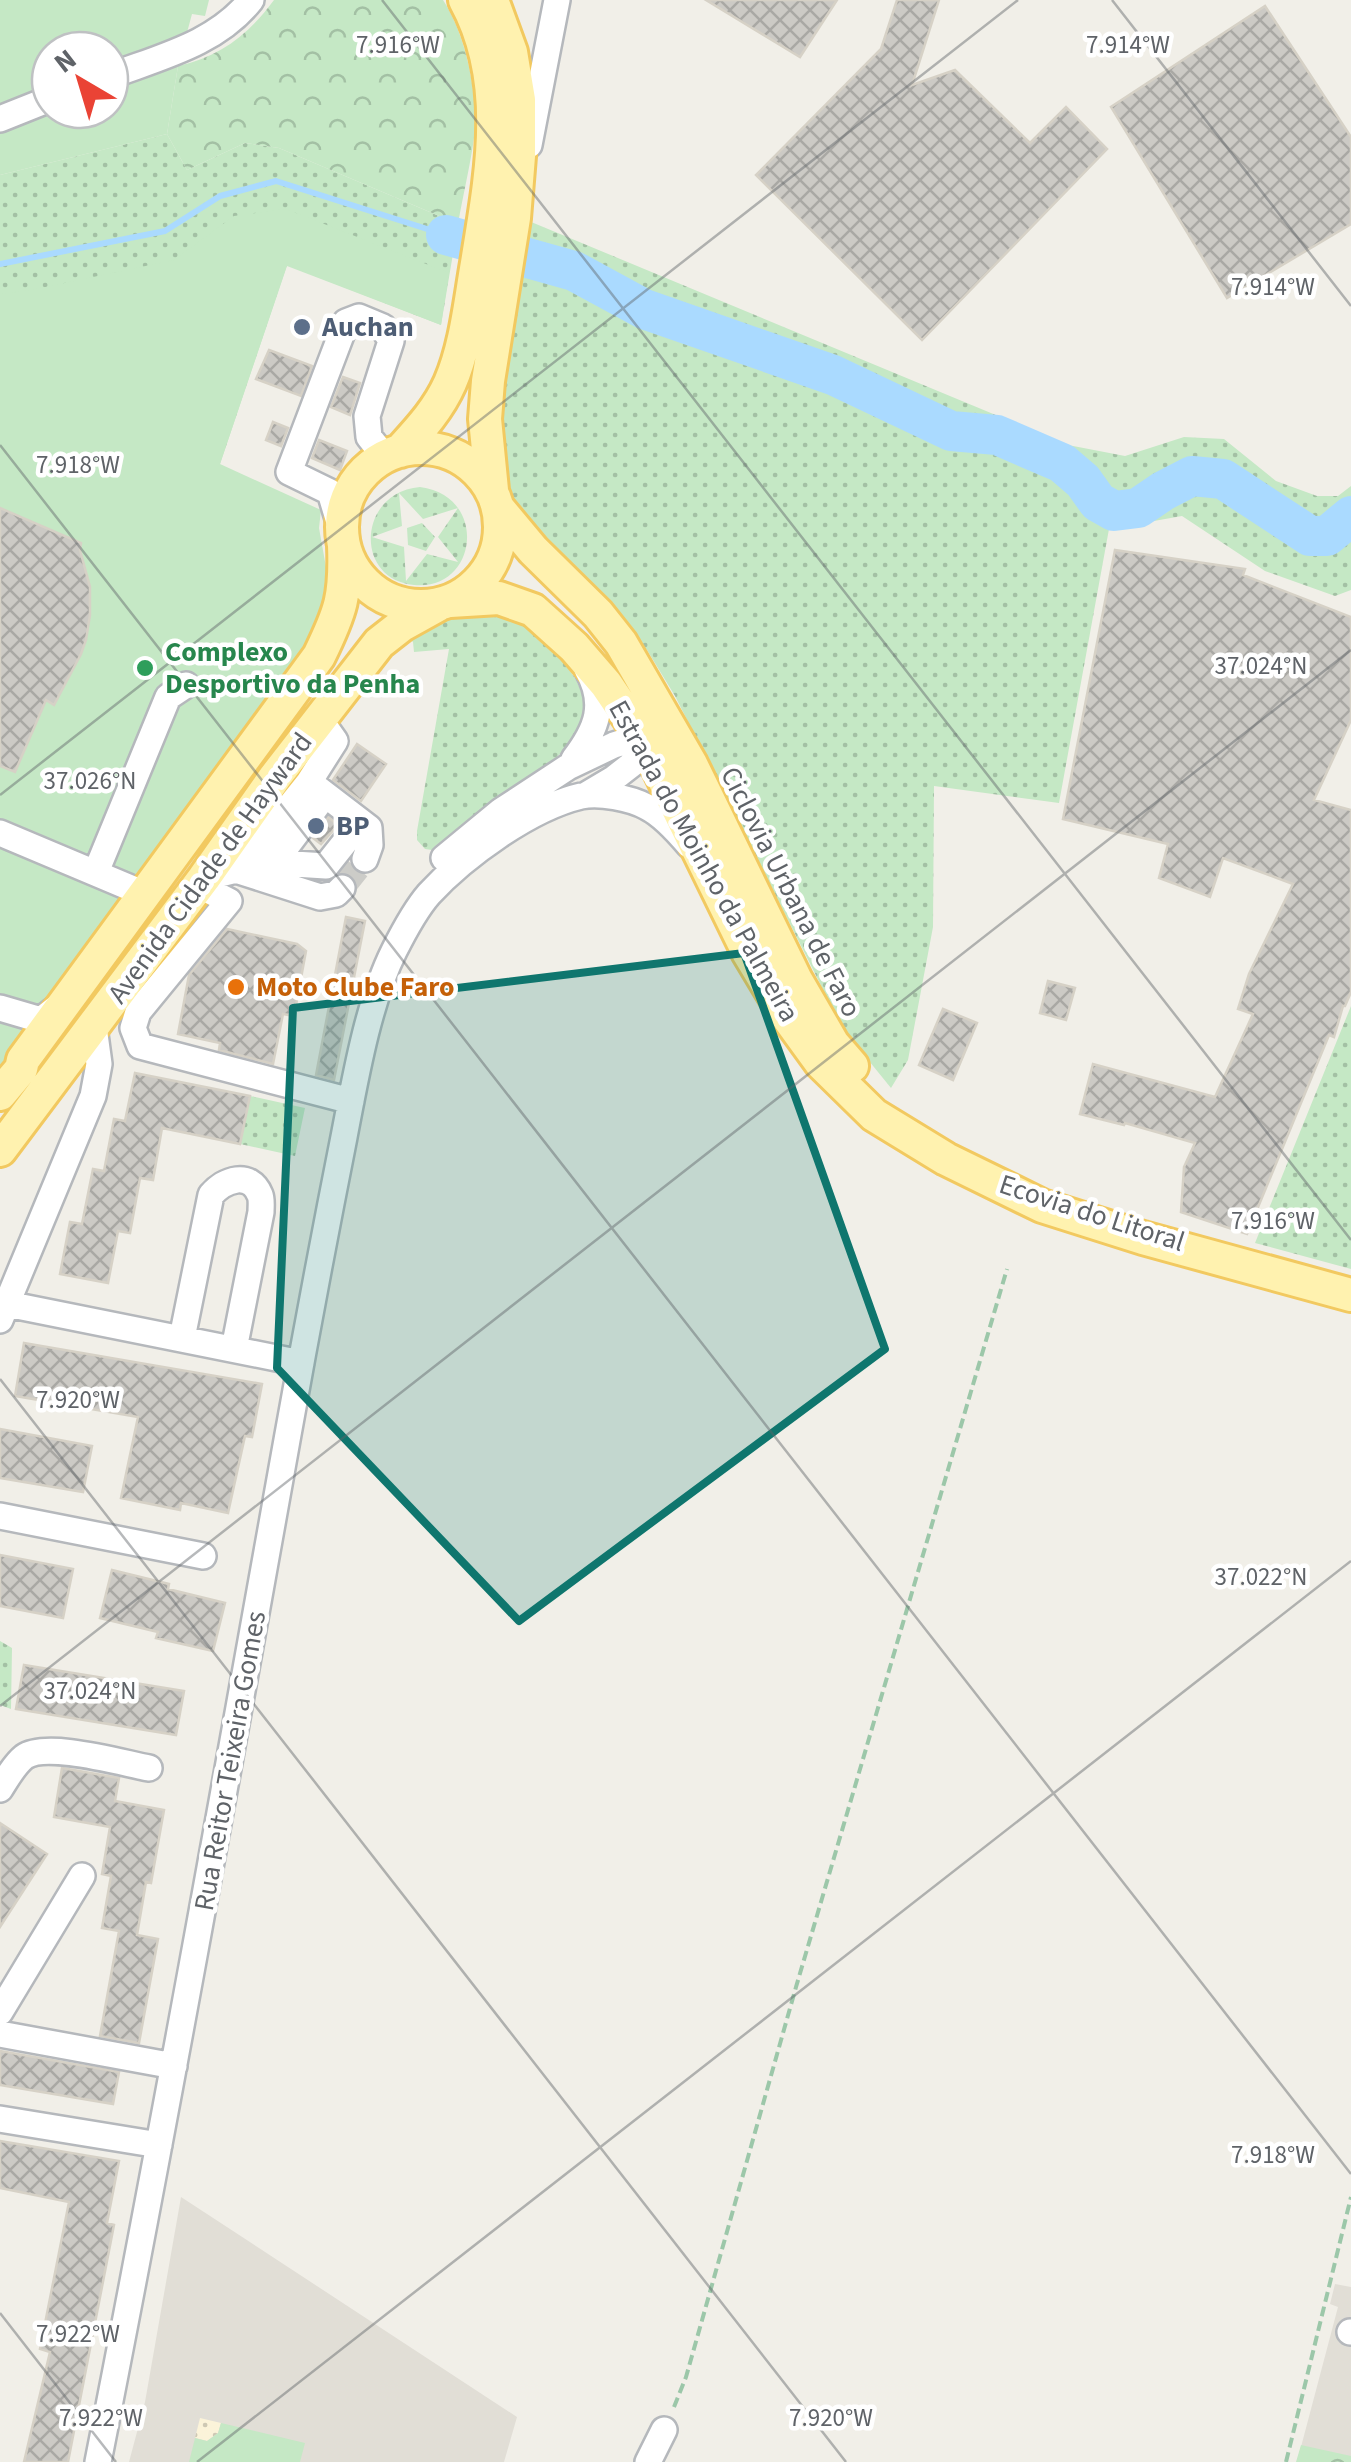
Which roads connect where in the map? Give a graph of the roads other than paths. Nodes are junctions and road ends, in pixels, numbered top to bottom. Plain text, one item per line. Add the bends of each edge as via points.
1 (251, 0) edge
2 (466, 0) edge
3 (492, 0) edge
4 (557, 0) edge
5 (130, 68) edge
6 (30, 108) edge
7 (0, 119) edge
8 (500, 215) junction
9 (489, 283) junction
10 (392, 454) junction
11 (495, 499) junction
12 (343, 538) junction
13 (444, 603) junction
14 (574, 647) junction
15 (644, 682) junction
16 (186, 685) dead end
17 (329, 708) junction
18 (646, 743) junction
19 (691, 764) junction
20 (568, 767) junction
21 (317, 788) junction
22 (586, 795) junction
23 (355, 817) junction
24 (0, 833) edge
25 (365, 859) dead end
26 (274, 863) junction
27 (706, 864) junction
28 (96, 872) junction
29 (221, 874) junction
30 (342, 888) dead end
31 (145, 894) junction
32 (68, 1000) junction
33 (5, 1010) edge
34 (94, 1027) junction
35 (22, 1060) junction
36 (360, 1060) junction
37 (66, 1066) junction
38 (97, 1079) junction
39 (0, 1094) edge
40 (351, 1100) junction
41 (0, 1150) edge
42 (946, 1159) junction
43 (1351, 1295) edge
44 (4, 1312) edge
45 (182, 1338) junction
46 (234, 1349) junction
47 (301, 1363) junction
48 (0, 1516) edge
49 (204, 1556) dead end
50 (150, 1768) dead end
51 (0, 1789) edge
52 (82, 1876) dead end
53 (0, 2012) edge
54 (0, 2034) edge
55 (174, 2066) junction
56 (0, 2118) edge
57 (159, 2145) junction
58 (664, 2430) road end
59 (98, 2462) edge
60 (648, 2462) edge

1 - 5 street via 206,39
2 - 8 main road via 492,80
3 - 8 main road via 519,100 519,156
4 - 8 street
6 - 7 street
8 - 9 main road
9 - 10 main road via 451,380 430,417
9 - 11 main road via 485,418
10 - 11 main road via 426,448 453,454 475,469
10 - 12 main road via 364,473 350,494
10 - 12 street via 369,437 367,416 391,340 382,327 359,317 346,322 289,472 330,492
11 - 13 main road via 499,542 492,564 470,590
11 - 15 main road, Estrada do Moinho da Palmeira via 533,550 621,642
12 - 13 main road via 353,568 379,594 414,606
12 - 31 main road, Avenida Cidade de Hayward via 346,584 319,656
13 - 14 main road, Estrada do Moinho da Palmeira via 498,598 533,610
13 - 17 main road, Avenida Cidade de Hayward via 379,644
14 - 18 main road, Estrada do Moinho da Palmeira
14 - 20 street via 596,684 598,708 592,736
15 - 18 street via 652,711
15 - 19 main road, Estrada do Moinho da Palmeira
16 - 28 street via 168,697
17 - 21 street via 323,724 335,741
17 - 29 main road, Avenida Cidade de Hayward via 276,777
18 - 19 street
18 - 20 street via 630,740
18 - 22 street via 640,758
18 - 27 main road, Estrada do Moinho da Palmeira
19 - 42 main road, Estrada do Moinho da Palmeira via 833,1044 880,1099
20 - 36 street via 470,835 420,884 382,948
21 - 23 street
21 - 26 street
21 - 29 street
22 - 27 street via 648,807
22 - 36 street via 507,830 426,898 392,954
23 - 25 street via 369,828
23 - 26 street via 307,865
24 - 28 street
26 - 29 street
27 - 42 main road, Estrada do Moinho da Palmeira via 748,952 821,1063 874,1115
28 - 31 street
29 - 30 street via 320,897
29 - 34 main road, Avenida Cidade de Hayward
29 - 40 street via 229,901 138,1012 133,1028 140,1046
31 - 32 main road, Avenida Cidade de Hayward
32 - 33 street via 41,1020
32 - 35 main road, Avenida Cidade de Hayward
33 - 35 street via 30,1035
34 - 37 main road, Avenida Cidade de Hayward
34 - 38 street
35 - 39 main road, Avenida Cidade de Hayward
36 - 40 street, Rua Reitor Teixeira Gomes
37 - 38 street via 88,1065
37 - 41 main road, Avenida Cidade de Hayward
38 - 44 street
40 - 47 street, Rua Reitor Teixeira Gomes
42 - 43 main road, Estrada do Moinho da Palmeira via 1042,1206
44 - 45 street
45 - 46 street
45 - 46 street via 212,1195 236,1179 260,1194 262,1212
46 - 47 street
47 - 55 street, Rua Reitor Teixeira Gomes
48 - 49 street
50 - 51 street via 38,1750 23,1758
52 - 53 street
54 - 55 street
55 - 57 street, Rua Reitor Teixeira Gomes
56 - 57 street
57 - 59 street, Rua Reitor Teixeira Gomes
58 - 60 street

